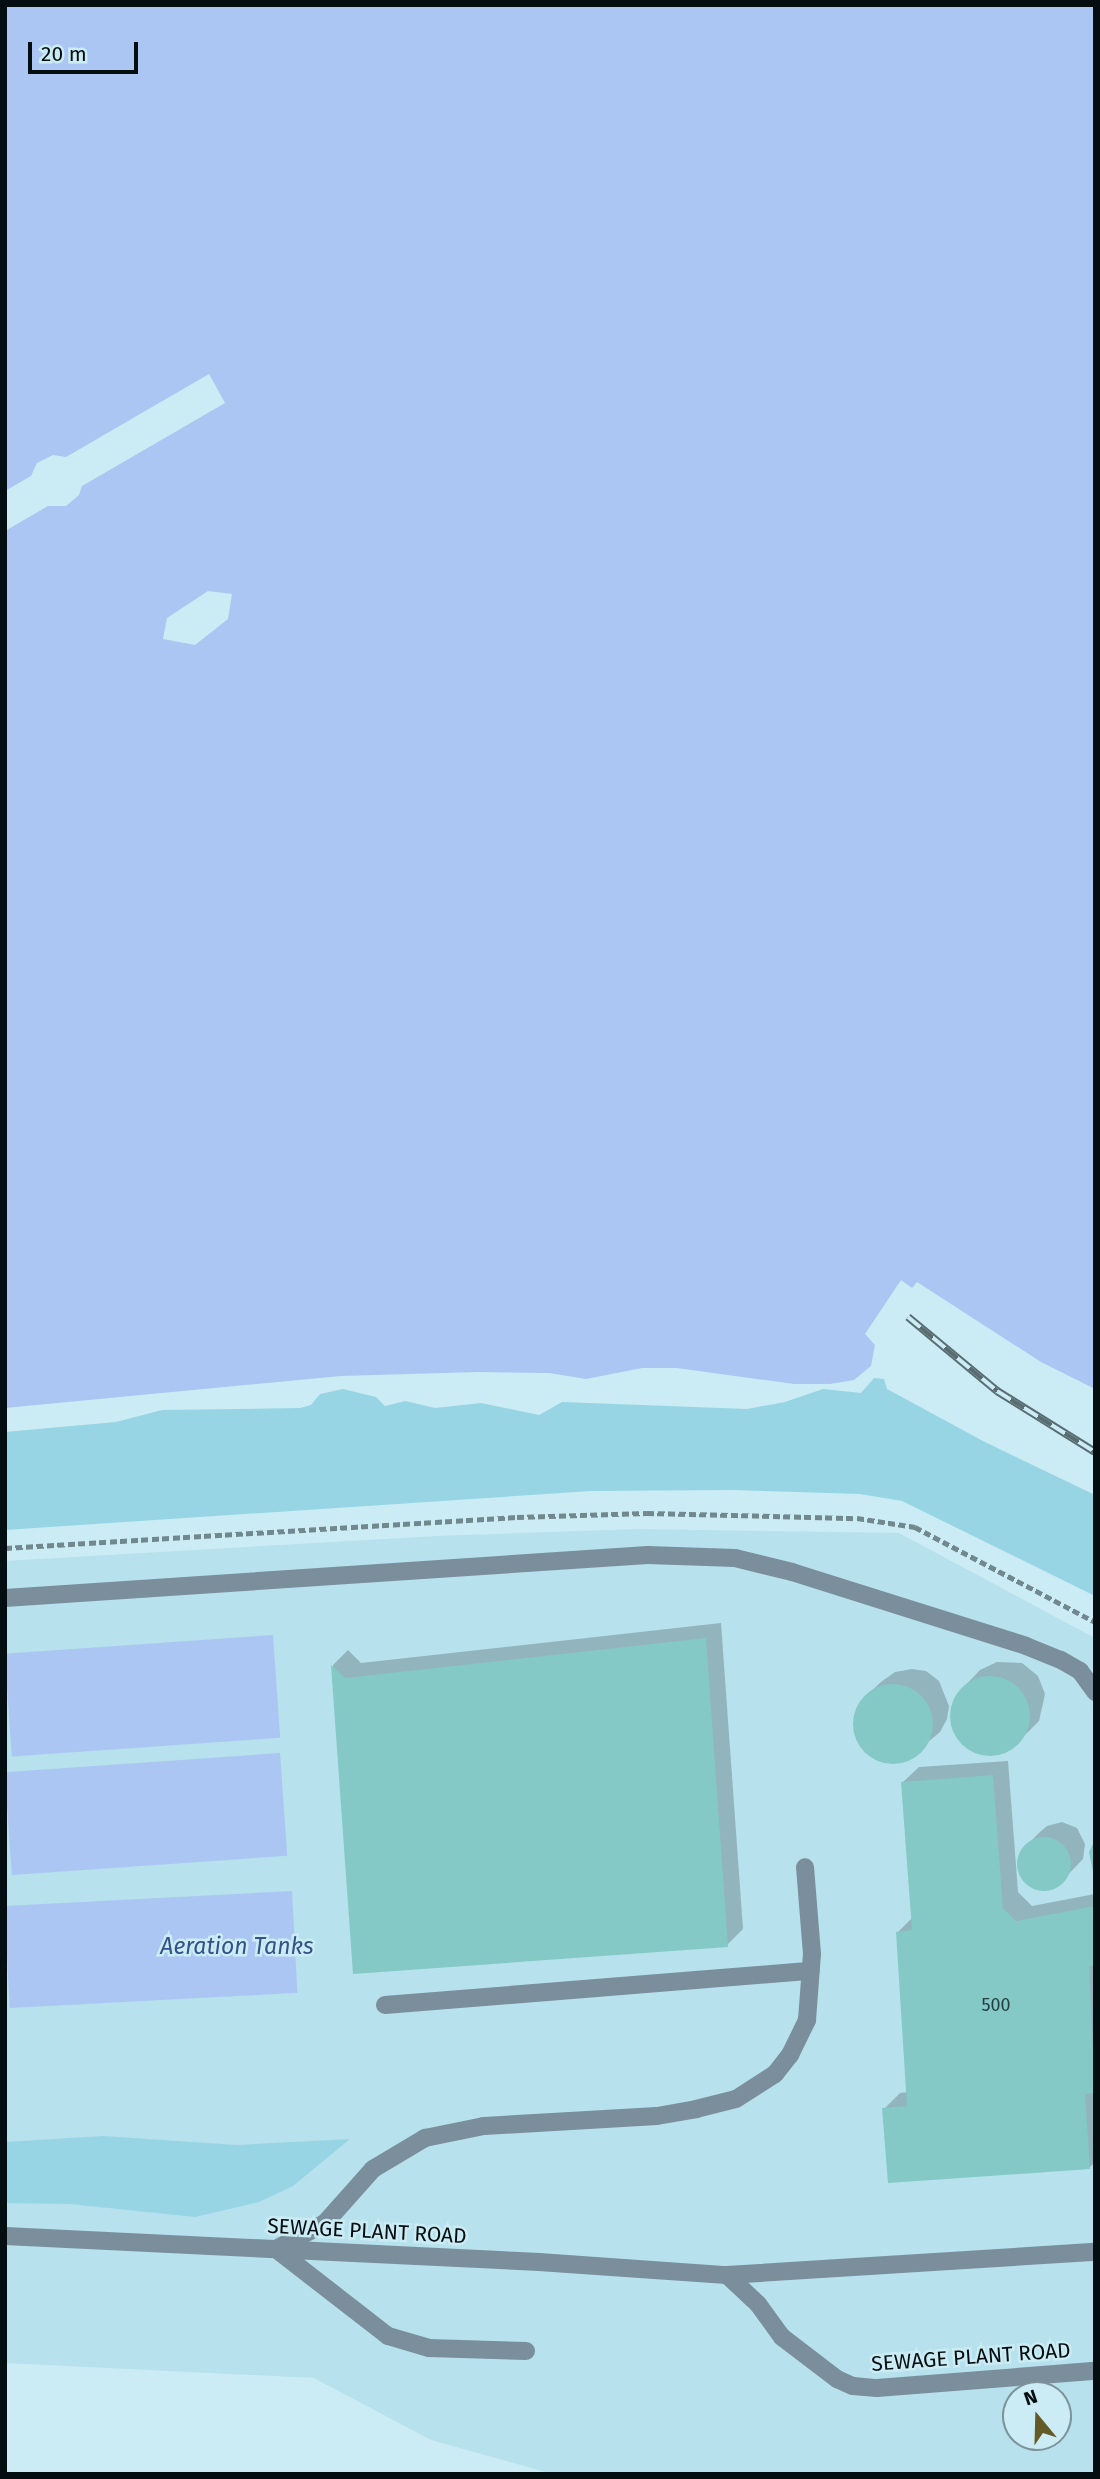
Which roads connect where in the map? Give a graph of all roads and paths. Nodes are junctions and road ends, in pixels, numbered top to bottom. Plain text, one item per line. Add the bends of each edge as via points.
1 (5, 1598) edge
2 (1095, 1692) edge
3 (805, 1867) dead end
4 (811, 1971) junction
5 (385, 2005) dead end
6 (5, 2236) edge
7 (276, 2249) junction
8 (1095, 2252) edge
9 (727, 2275) junction
10 (526, 2351) dead end
11 (1095, 2371) edge

1 - 2 lane via 648,1555 735,1558 1037,1651 1080,1671
3 - 4 lane
4 - 5 lane
4 - 7 lane via 807,2020 790,2055 775,2074 745,2094 657,2116 484,2126 425,2138 373,2169 325,2223
6 - 7 lane, SEWAGE PLANT ROAD
7 - 9 lane, SEWAGE PLANT ROAD
7 - 10 lane via 388,2336 429,2348
8 - 9 lane, SEWAGE PLANT ROAD
9 - 11 lane, SEWAGE PLANT ROAD via 758,2304 782,2337 830,2375 853,2386

